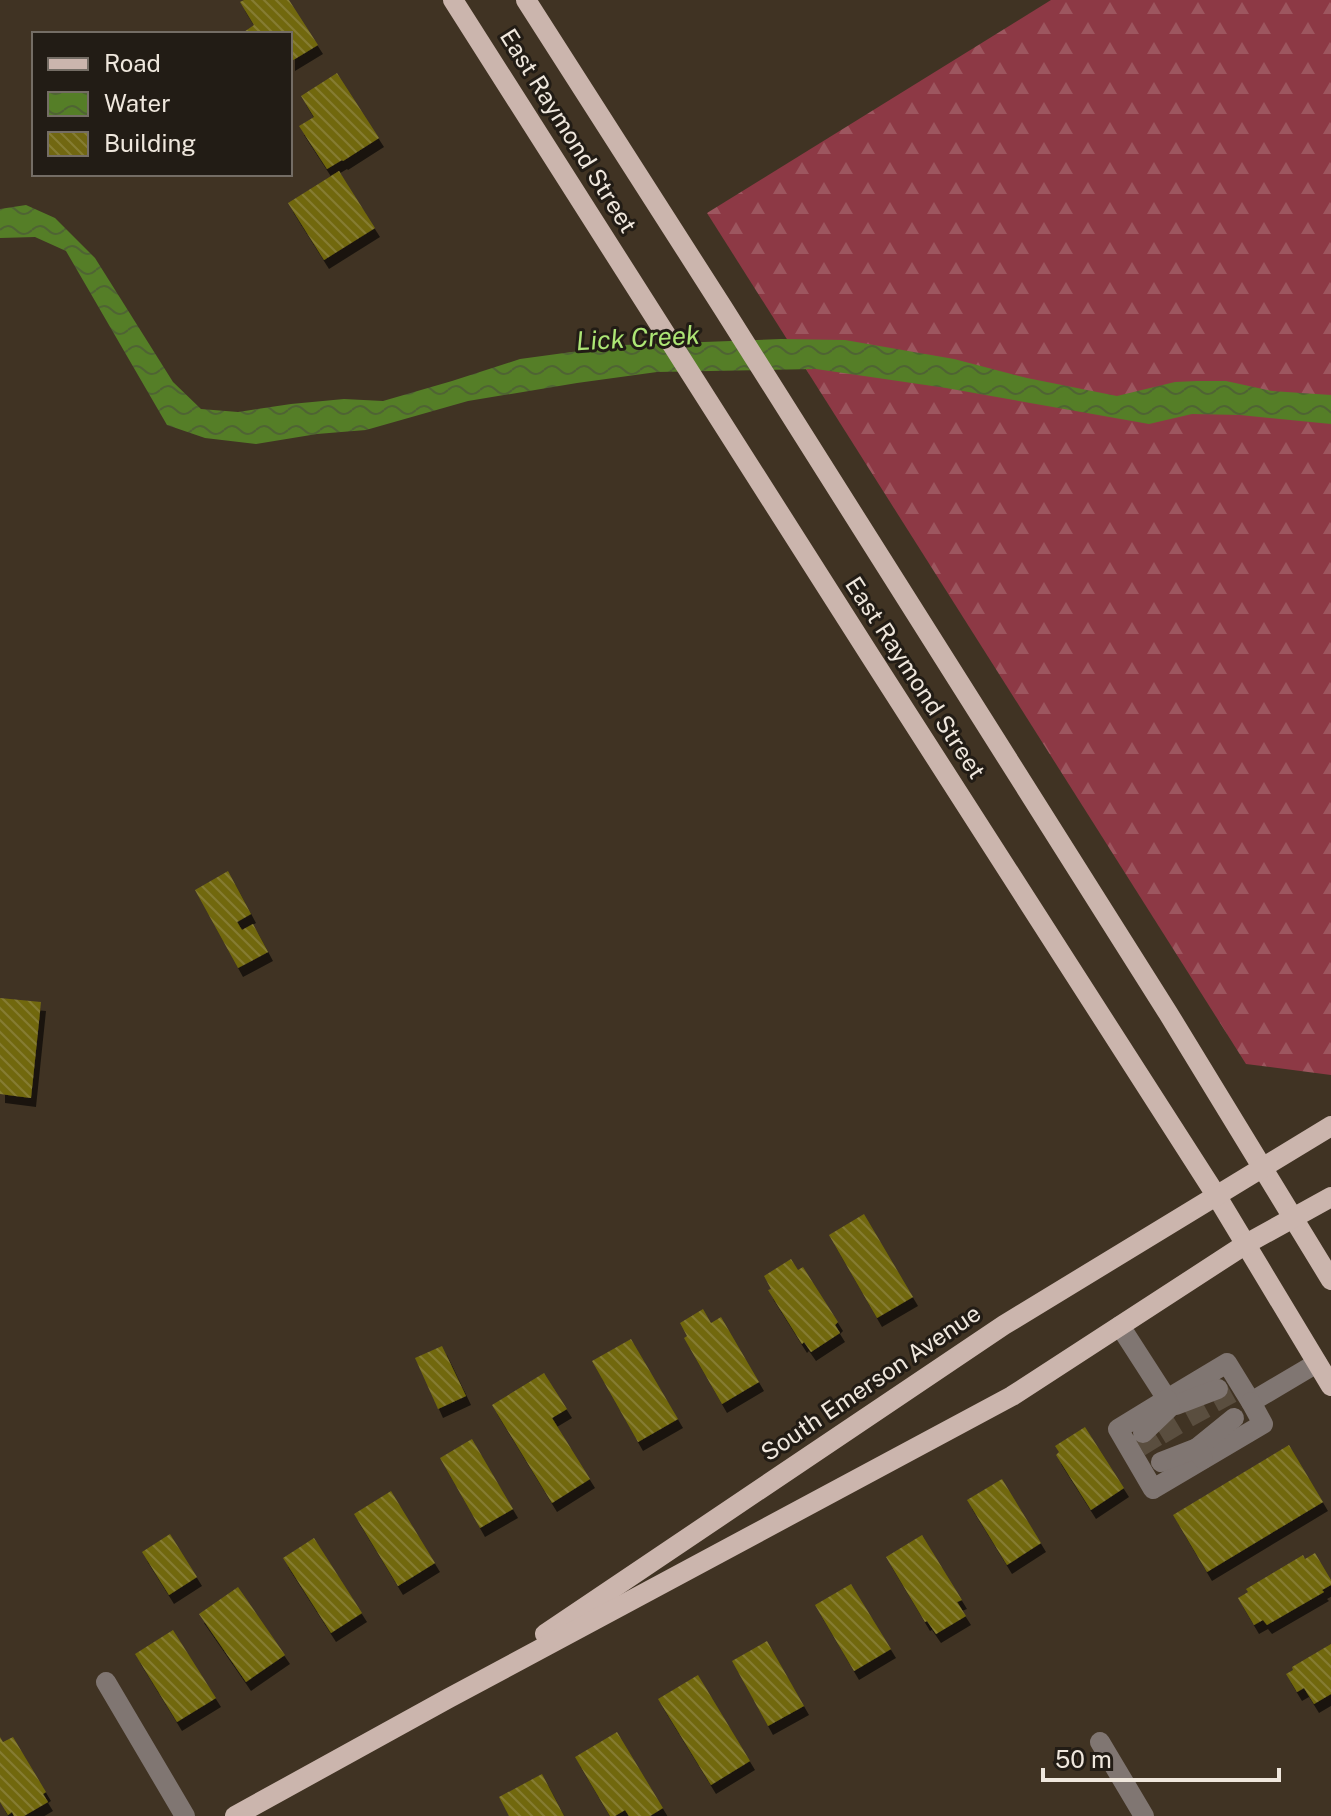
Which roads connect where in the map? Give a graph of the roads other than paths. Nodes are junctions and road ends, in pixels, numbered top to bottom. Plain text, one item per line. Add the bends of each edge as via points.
1 (453, 0) edge
2 (526, 0) edge
3 (1331, 1126) edge
4 (1263, 1166) junction
5 (1216, 1195) junction
6 (1331, 1197) edge
7 (1292, 1218) junction
8 (1246, 1244) junction
9 (1331, 1280) edge
10 (1120, 1326) junction
11 (1317, 1363) junction
12 (1331, 1386) edge
13 (1218, 1389) dead end
14 (1251, 1402) junction
15 (1192, 1404) dead end
16 (1167, 1409) junction
17 (1234, 1418) dead end
18 (1143, 1433) dead end
19 (1197, 1447) junction
20 (1161, 1462) dead end
21 (106, 1682) dead end
22 (449, 1698) junction
23 (1100, 1742) dead end
24 (185, 1816) edge
25 (235, 1816) edge
26 (1144, 1816) edge

1 - 5 main road, East Raymond Street
2 - 4 main road, East Raymond Street
3 - 4 main road, South Emerson Avenue
4 - 5 main road, South Emerson Avenue
4 - 7 main road, East Raymond Street
5 - 8 main road, East Raymond Street
5 - 22 main road, South Emerson Avenue via 1004,1325
6 - 7 main road, South Emerson Avenue
7 - 8 main road, South Emerson Avenue
7 - 9 main road, East Raymond Street
8 - 10 main road, South Emerson Avenue
8 - 11 main road, East Raymond Street
10 - 16 street
10 - 22 main road, South Emerson Avenue via 1012,1396
11 - 12 main road, East Raymond Street
11 - 14 street
13 - 16 street
14 - 16 street via 1227,1363
14 - 19 street via 1263,1424
15 - 16 street
16 - 18 street
16 - 19 street via 1118,1429 1153,1489
17 - 19 street
19 - 20 street
21 - 24 street
22 - 25 main road, South Emerson Avenue
23 - 26 street

